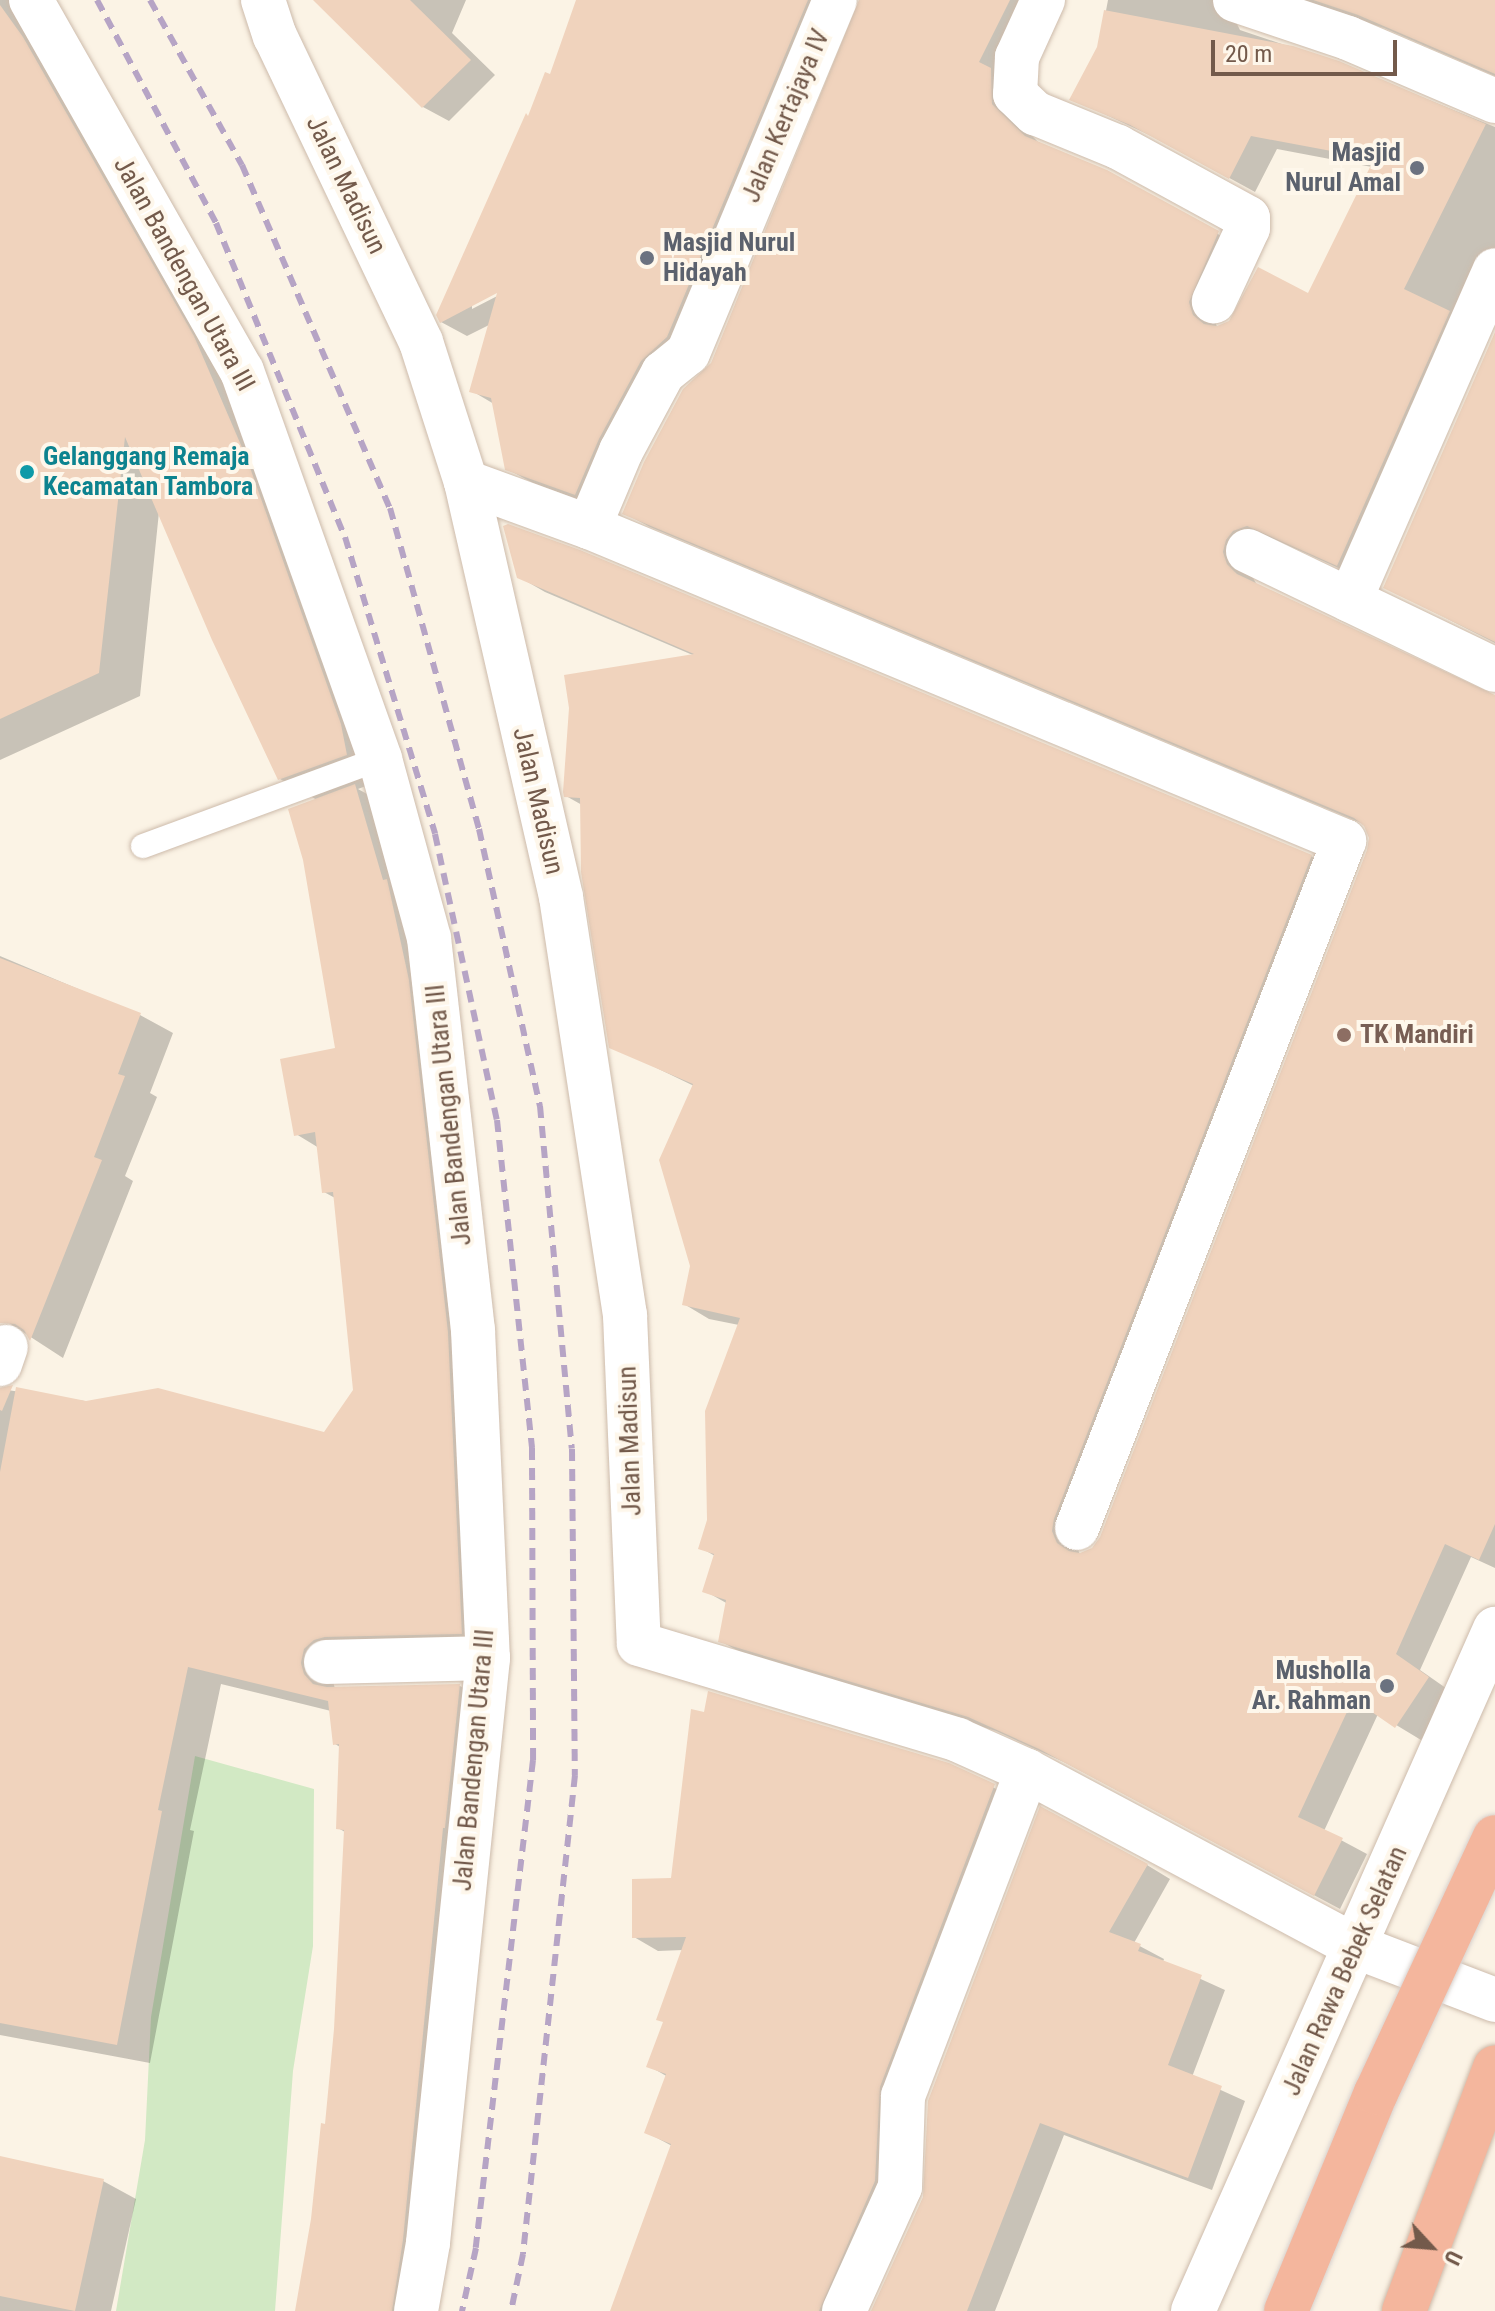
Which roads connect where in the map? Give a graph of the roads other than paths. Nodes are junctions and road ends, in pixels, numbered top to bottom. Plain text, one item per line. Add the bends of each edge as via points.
1 (31, 0) edge
2 (263, 0) edge
3 (835, 0) edge
4 (1043, 0) edge
5 (1235, 0) edge
6 (1495, 101) edge
7 (1495, 270) edge
8 (1214, 301) dead end
9 (466, 482) junction
10 (589, 527) junction
11 (1248, 551) dead end
12 (1350, 600) junction
13 (1495, 670) edge
14 (380, 759) junction
15 (143, 846) dead end
16 (1077, 1528) dead end
17 (1495, 1629) edge
18 (488, 1658) junction
19 (326, 1662) dead end
20 (1027, 1771) junction
21 (1495, 1837) edge
22 (1357, 1947) junction
23 (1495, 2000) edge
24 (1495, 2067) edge
25 (416, 2311) edge
26 (844, 2311) edge
27 (1193, 2311) edge
28 (1286, 2311) edge
29 (1404, 2311) edge

1 - 14 street, Jalan Bandengan Utara III via 242,371
2 - 9 street, Jalan Madisun via 275,36 421,342
3 - 10 street, Jalan Kertajaya IV via 688,353 663,373 621,451
4 - 8 street via 1017,57 1015,94 1035,113 1118,147 1248,218
5 - 6 street via 1348,38
7 - 12 street
9 - 10 street
9 - 20 street, Jalan Madisun via 561,897 625,1315 639,1644 958,1740
10 - 16 street via 1344,841
11 - 12 street
12 - 13 street
14 - 15 lane
14 - 18 street, Jalan Bandengan Utara III via 429,938 473,1330
17 - 22 street, Jalan Rawa Bebek Selatan
18 - 19 street
18 - 25 street, Jalan Bandengan Utara III via 428,2243
20 - 22 street
20 - 26 street via 903,2096 900,2187
21 - 28 highway, bridge via 1376,2093
22 - 23 street
22 - 27 street, Jalan Rawa Bebek Selatan
24 - 29 highway

